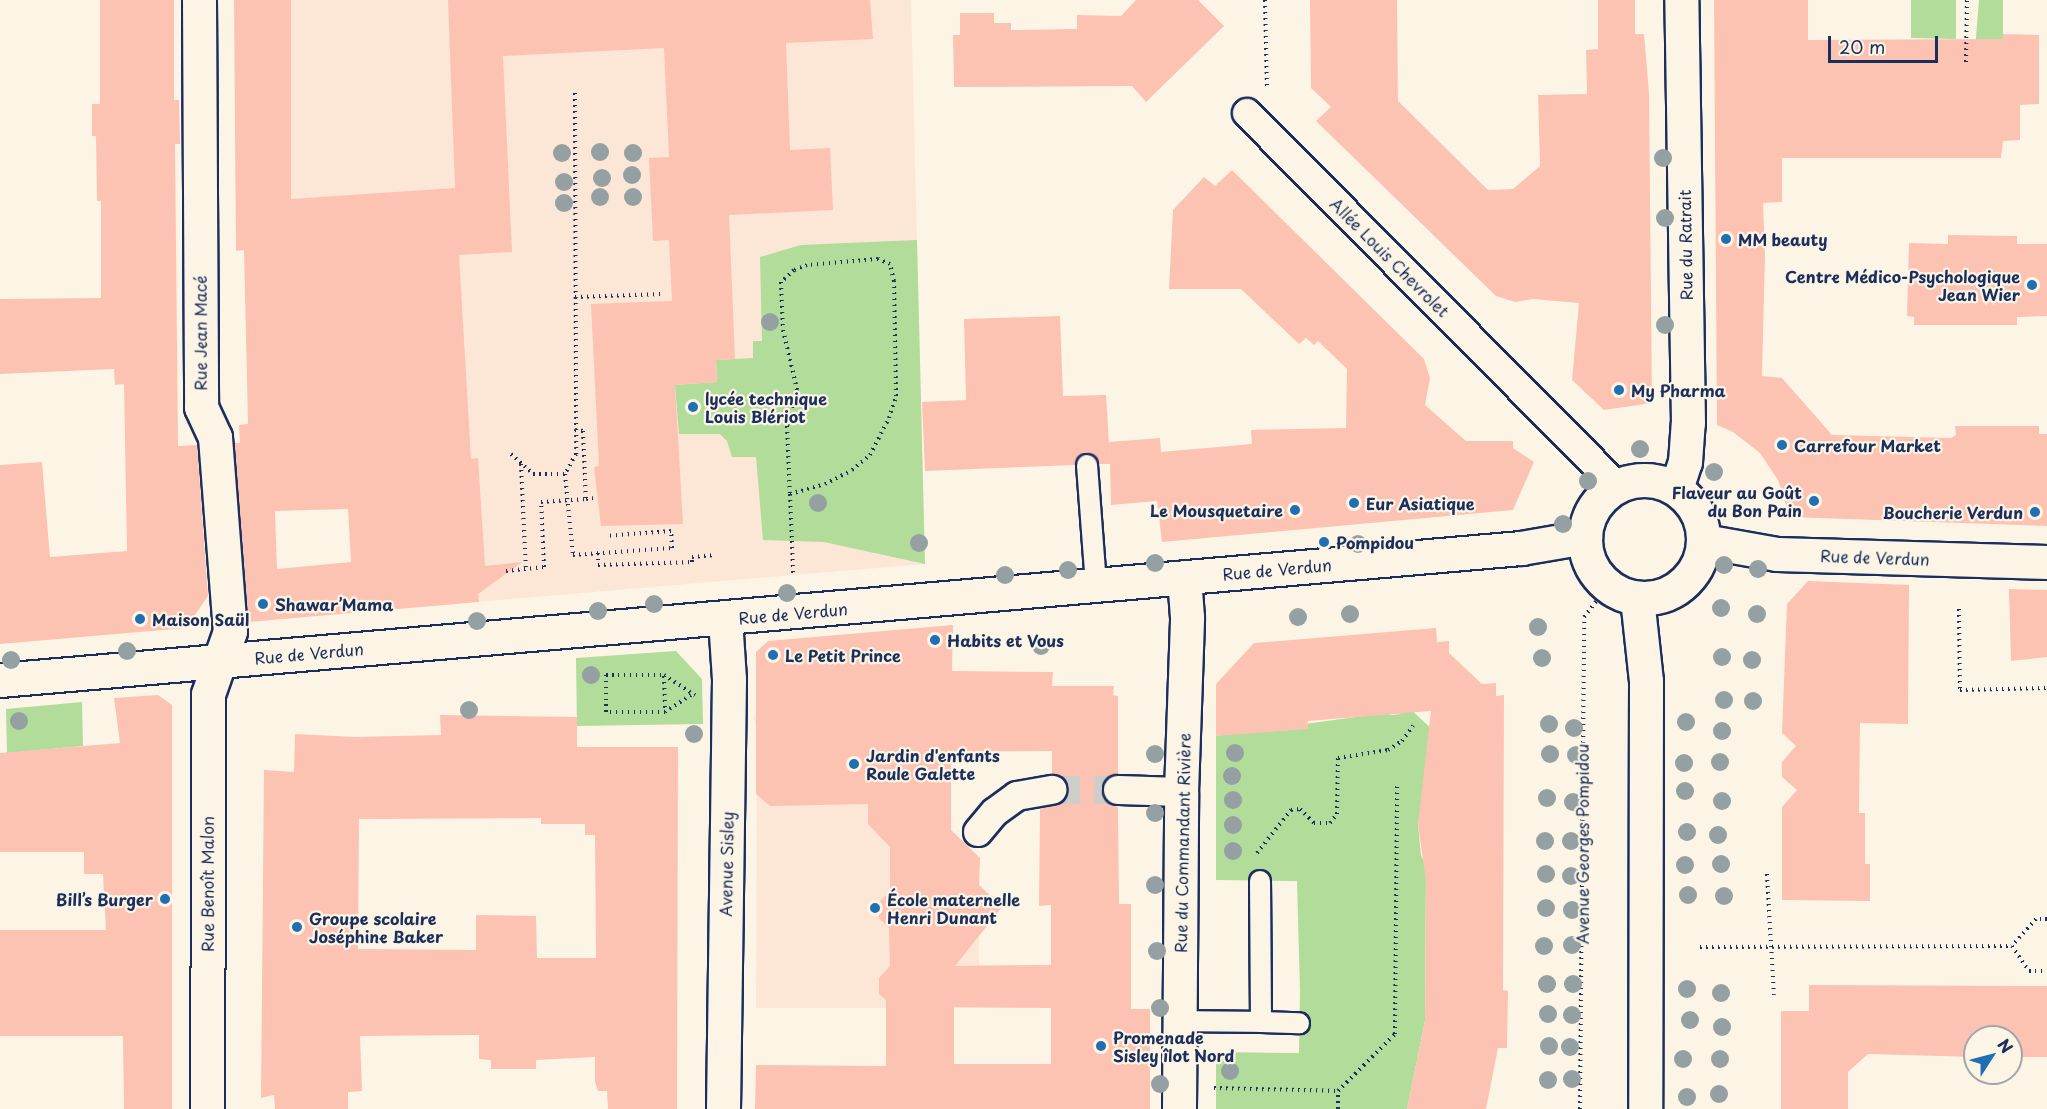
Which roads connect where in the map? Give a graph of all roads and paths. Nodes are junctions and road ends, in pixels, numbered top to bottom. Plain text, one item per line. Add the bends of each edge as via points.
1 (199, 0) edge
2 (1265, 0) edge
3 (1681, 0) edge
4 (1967, 0) edge
5 (1966, 62) dead end
6 (575, 93) dead end
7 (1247, 113) joint
8 (661, 294) dead end
9 (575, 297) junction
10 (575, 430) junction
11 (511, 454) dead end
12 (521, 464) junction
13 (1087, 465) dead end
14 (565, 474) junction
15 (1617, 486) junction
16 (1677, 489) junction
17 (790, 494) junction
18 (593, 498) dead end
19 (586, 499) junction
20 (567, 501) junction
21 (606, 536) dead end
22 (1585, 537) junction
23 (1704, 542) junction
24 (598, 553) junction
25 (715, 555) dead end
26 (2047, 562) edge
27 (526, 569) junction
28 (506, 571) dead end
29 (1184, 578) junction
30 (1096, 585) junction
31 (1623, 593) junction
32 (1959, 609) dead end
33 (796, 613) junction
34 (725, 619) junction
35 (220, 660) junction
36 (664, 675) junction
37 (0, 680) edge
38 (2047, 688) edge
39 (691, 695) junction
40 (729, 695) junction
41 (665, 712) junction
42 (1413, 726) dead end
43 (1397, 782) dead end
44 (1052, 790) tunnel mouth
45 (1118, 790) tunnel mouth
46 (1181, 792) junction
47 (978, 831) dead end
48 (1767, 874) dead end
49 (1260, 881) joint
50 (2047, 919) edge
51 (2012, 946) junction
52 (1700, 947) dead end
53 (1771, 947) junction
54 (2047, 971) edge
55 (1774, 995) dead end
56 (1180, 1021) junction
57 (1261, 1022) junction
58 (1299, 1023) dead end
59 (1216, 1088) dead end
60 (1338, 1091) junction
61 (207, 1109) edge
62 (723, 1109) edge
63 (1179, 1109) edge
64 (1338, 1109) edge
65 (1580, 1109) edge
66 (1645, 1109) edge

1 - 35 street, Rue Jean Macé via 201,406 215,437 230,631
2 - 7 path via 1267,93
3 - 16 street, Rue du Ratrait via 1688,423 1685,462
4 - 5 path
6 - 9 path
7 - 15 street, Allée Louis Chevrolet
8 - 9 path
9 - 10 path
10 - 14 path via 576,454
10 - 19 path via 583,431
11 - 12 path
12 - 14 path via 533,474
12 - 27 path
13 - 30 lane
14 - 20 path
15 - 16 street via 1653,481
15 - 22 street via 1591,512
16 - 23 street via 1697,512
17 - 17 path via 825,484 870,455 896,396 894,281 890,264 878,259 807,265 781,282 783,330 797,389 787,426
17 - 33 path
18 - 19 path
19 - 20 path
20 - 24 path via 573,555
20 - 27 path via 541,502 544,567
21 - 24 path via 671,531 672,548
22 - 29 street, Rue de Verdun via 1521,548
22 - 31 street via 1588,560
23 - 26 street, Rue de Verdun via 1777,554
23 - 31 street via 1697,567 1686,582 1664,596
24 - 25 path via 598,565 692,562 692,557
27 - 28 path
29 - 30 street, Rue de Verdun
29 - 46 street, Rue du Commandant Rivière via 1187,617
30 - 33 street, Rue de Verdun
31 - 65 path, Avenue Georges Pompidou via 1584,617
31 - 66 street via 1646,681
32 - 38 path via 1960,690
33 - 34 street, Rue de Verdun
34 - 35 street, Rue de Verdun
34 - 40 street, Avenue Sisley
35 - 37 street, Rue de Verdun
35 - 61 street, Rue Benoît Malon via 208,693
36 - 39 path
36 - 41 path
36 - 41 path via 606,675 606,712
39 - 40 path
39 - 41 path
40 - 62 street, Avenue Sisley
42 - 49 path via 1402,741 1388,750 1338,758 1337,814 1330,823 1314,823 1300,810 1291,810 1257,850
43 - 60 path via 1395,1034
44 - 47 street via 1017,796 994,812
45 - 46 street
46 - 56 street, Rue du Commandant Rivière
48 - 53 path
49 - 57 lane
50 - 51 path via 2036,919
51 - 53 path
51 - 54 path via 2029,971
52 - 53 path
53 - 55 path
56 - 57 lane
56 - 63 street, Rue du Commandant Rivière
57 - 58 lane
59 - 60 path
60 - 64 path

